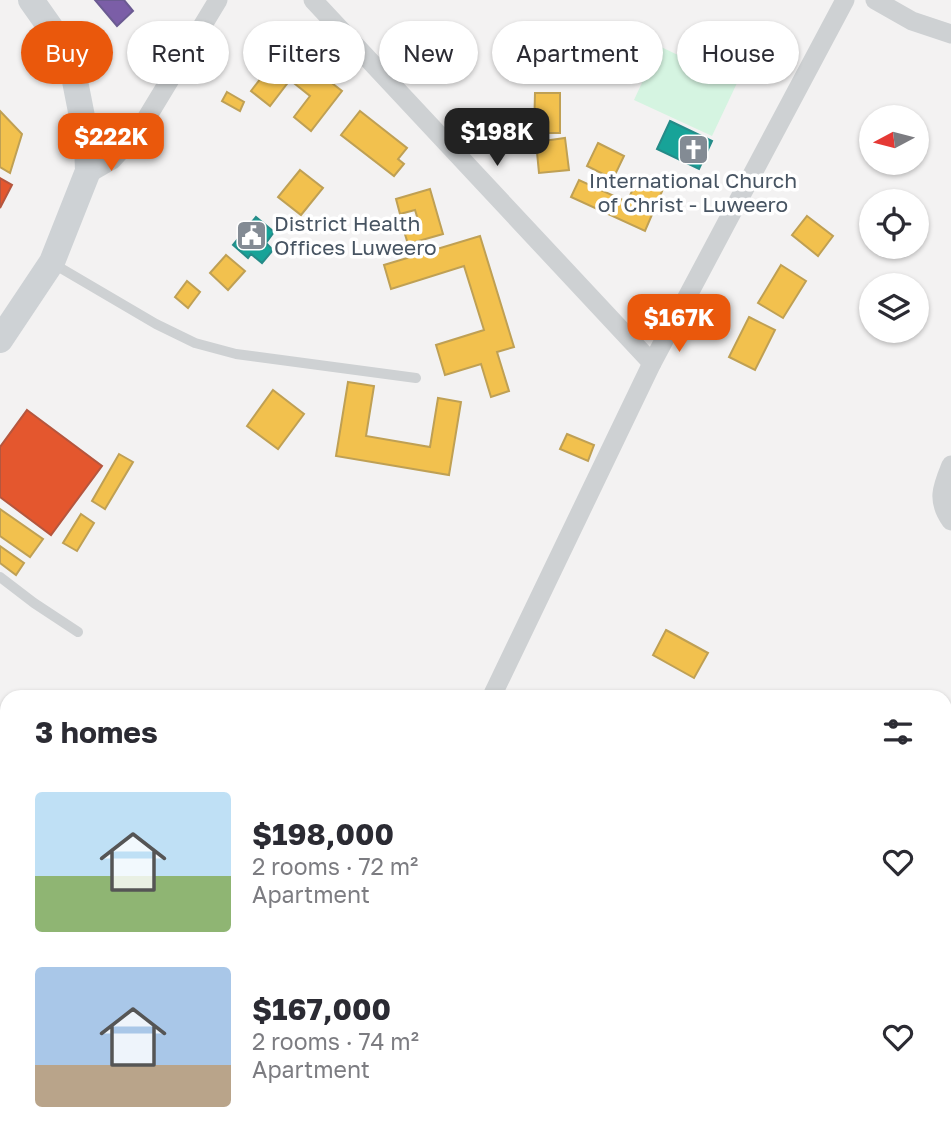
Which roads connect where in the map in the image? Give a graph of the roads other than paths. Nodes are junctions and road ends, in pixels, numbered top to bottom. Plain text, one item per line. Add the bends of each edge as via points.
1 (31, 0) edge
2 (218, 0) edge
3 (313, 0) edge
4 (845, 0) edge
5 (878, 1) edge
6 (951, 34) edge
7 (88, 171) junction
8 (52, 262) junction
9 (0, 341) edge
10 (652, 363) junction
11 (416, 378) dead end
12 (951, 465) edge
13 (951, 521) edge
14 (0, 577) edge
15 (78, 632) dead end
16 (497, 690) edge

1 - 7 main road via 62,44 74,76
2 - 7 street via 143,124 112,160
3 - 10 street
4 - 10 street
5 - 6 street via 912,21
7 - 8 main road
8 - 9 main road
8 - 11 lane via 195,343 236,354
10 - 16 street
12 - 13 street via 941,497
14 - 15 lane

